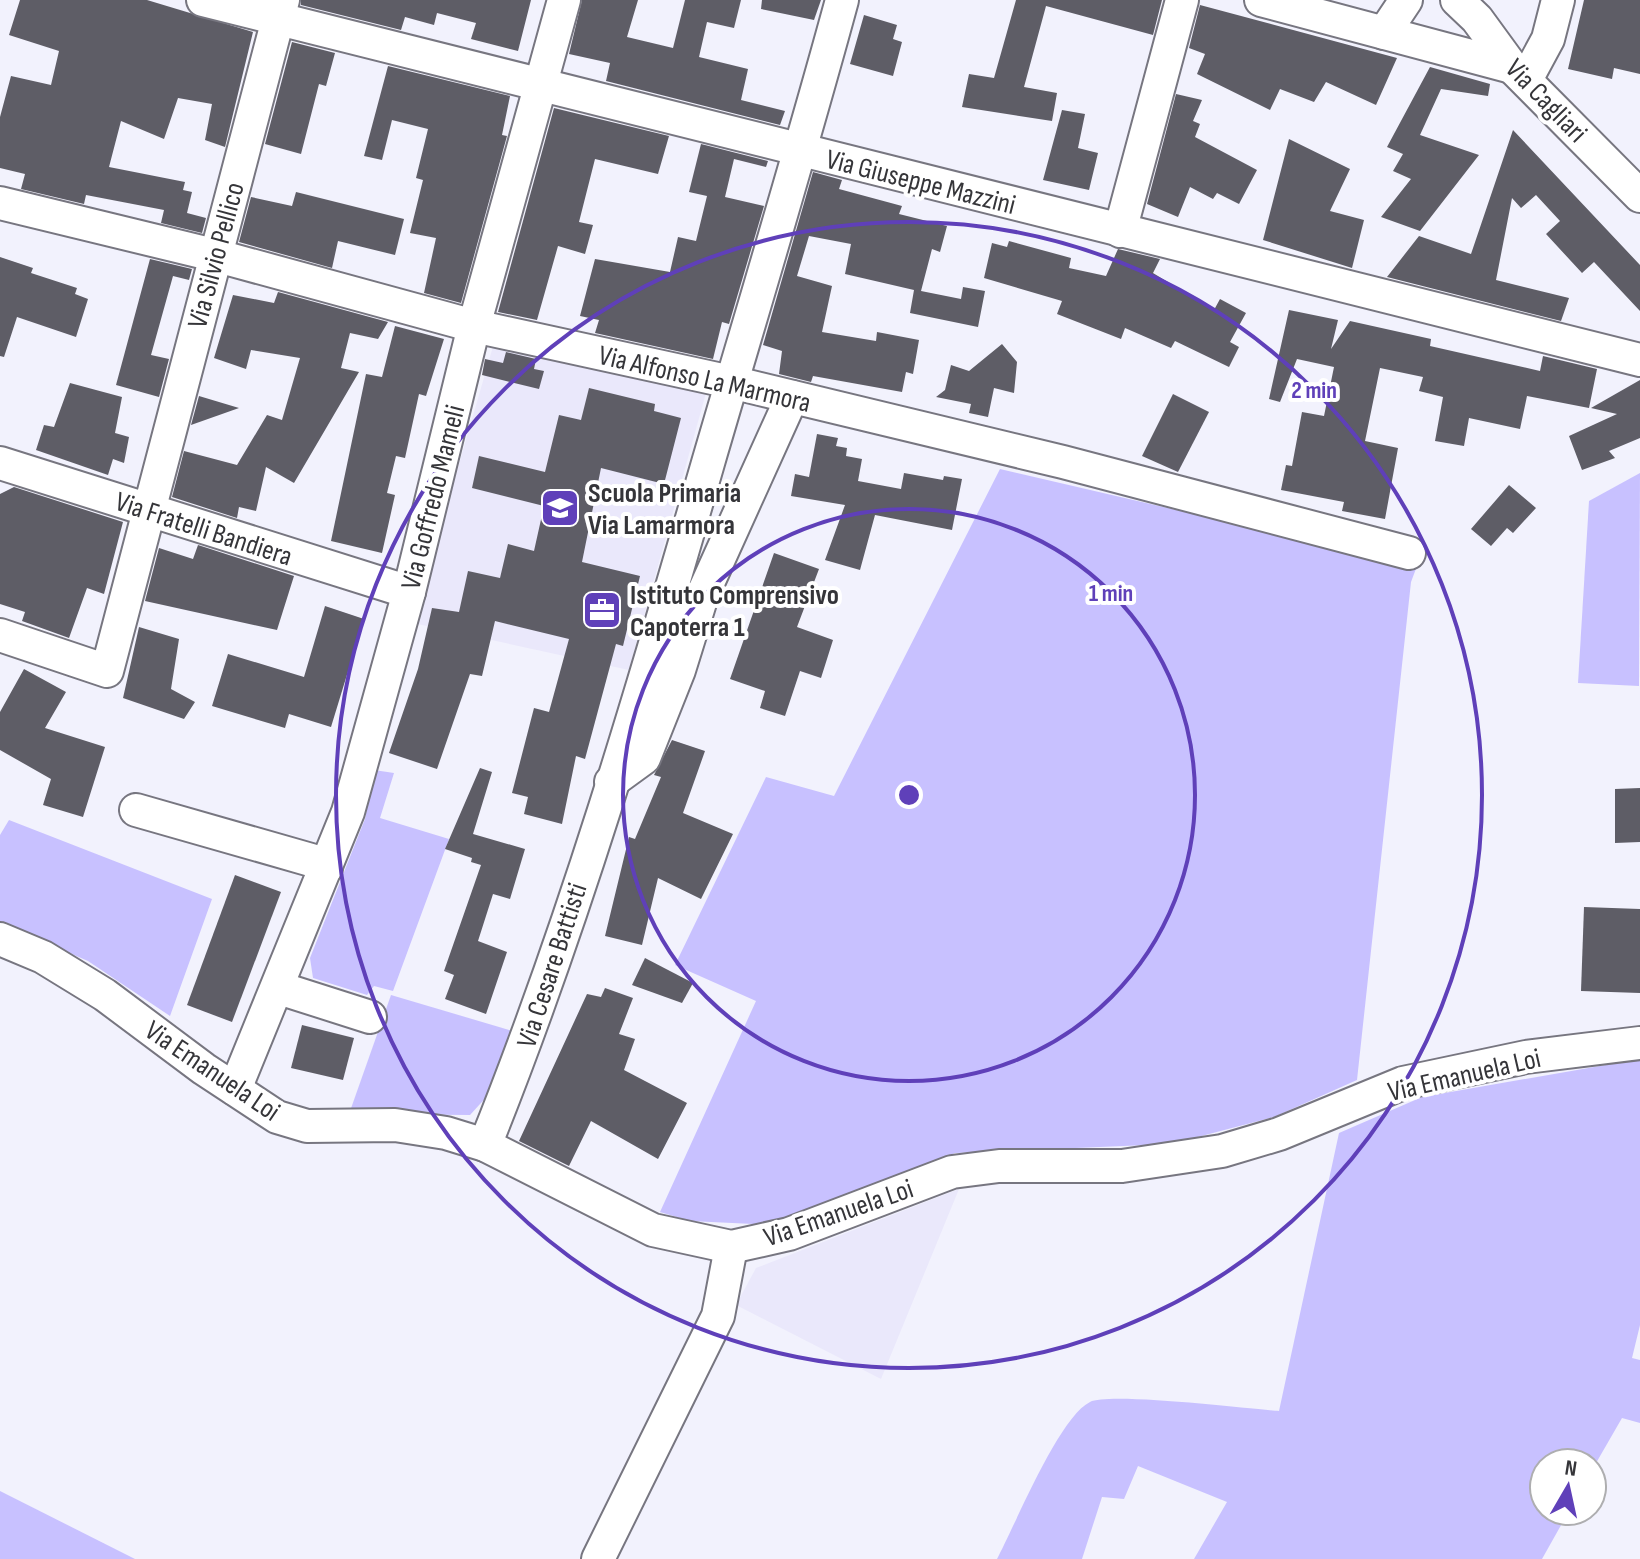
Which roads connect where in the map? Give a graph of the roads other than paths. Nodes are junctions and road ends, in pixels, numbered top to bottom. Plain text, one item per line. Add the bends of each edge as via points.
1 (203, 0) edge
2 (564, 0) edge
3 (842, 0) edge
4 (1182, 0) edge
5 (1261, 0) edge
6 (1457, 0) edge
7 (1558, 0) edge
8 (1396, 2) edge
9 (280, 9) edge
10 (1384, 33) junction
11 (1519, 72) junction
12 (541, 84) junction
13 (802, 150) junction
14 (1640, 196) edge
15 (0, 203) edge
16 (1120, 231) junction
17 (214, 255) junction
18 (474, 326) junction
19 (1640, 360) edge
20 (731, 382) junction
21 (792, 397) junction
22 (0, 463) edge
23 (149, 510) junction
24 (1409, 553) dead end
25 (409, 592) junction
26 (0, 635) edge
27 (656, 690) junction
28 (136, 810) dead end
29 (326, 868) junction
30 (0, 939) edge
31 (279, 988) junction
32 (370, 1017) dead end
33 (1640, 1043) edge
34 (235, 1089) junction
35 (485, 1145) junction
36 (731, 1247) junction
37 (598, 1559) edge

1 - 9 street, Via Giuseppe Mazzini
2 - 12 street, Via Goffredo Mameli
3 - 13 street, Via Cesare Battisti
4 - 16 street
5 - 10 street
6 - 11 street, Via Cagliari
7 - 11 street via 1548,39
8 - 10 street
9 - 12 street, Via Giuseppe Mazzini
9 - 17 street, Via Silvio Pellico
10 - 11 street
11 - 14 street, Via Cagliari
12 - 13 street, Via Giuseppe Mazzini
12 - 18 street, Via Goffredo Mameli
13 - 16 street, Via Giuseppe Mazzini
13 - 20 street, Via Cesare Battisti
15 - 17 street, Via Alfonso La Marmora
16 - 19 street, Via Giuseppe Mazzini
17 - 18 street, Via Alfonso La Marmora
17 - 23 street, Via Silvio Pellico
18 - 20 street, Via Alfonso La Marmora
18 - 25 street, Via Goffredo Mameli
20 - 21 street, Via Alfonso La Marmora
20 - 27 street, Via Cesare Battisti
21 - 24 street, Via Alfonso La Marmora
21 - 27 street, Via Cesare Battisti
22 - 23 street, Via Fratelli Bandiera
23 - 25 street, Via Fratelli Bandiera
23 - 26 street, Via Silvio Pellico via 107,671
25 - 29 street, Via Goffredo Mameli via 348,812
27 - 35 street, Via Cesare Battisti via 611,782 516,1068
28 - 29 street
29 - 31 street, Via Goffredo Mameli
30 - 34 street, Via Emanuela Loi via 43,957 105,995
31 - 32 street
31 - 34 street, Via Goffredo Mameli
33 - 36 street, Via Emanuela Loi via 1526,1057 1403,1083 1279,1134 1208,1154 1122,1166 999,1166 952,1172 789,1234
34 - 35 street, Via Emanuela Loi via 277,1117 307,1126 395,1125
35 - 36 street, Via Emanuela Loi via 653,1230
36 - 37 street via 718,1316

